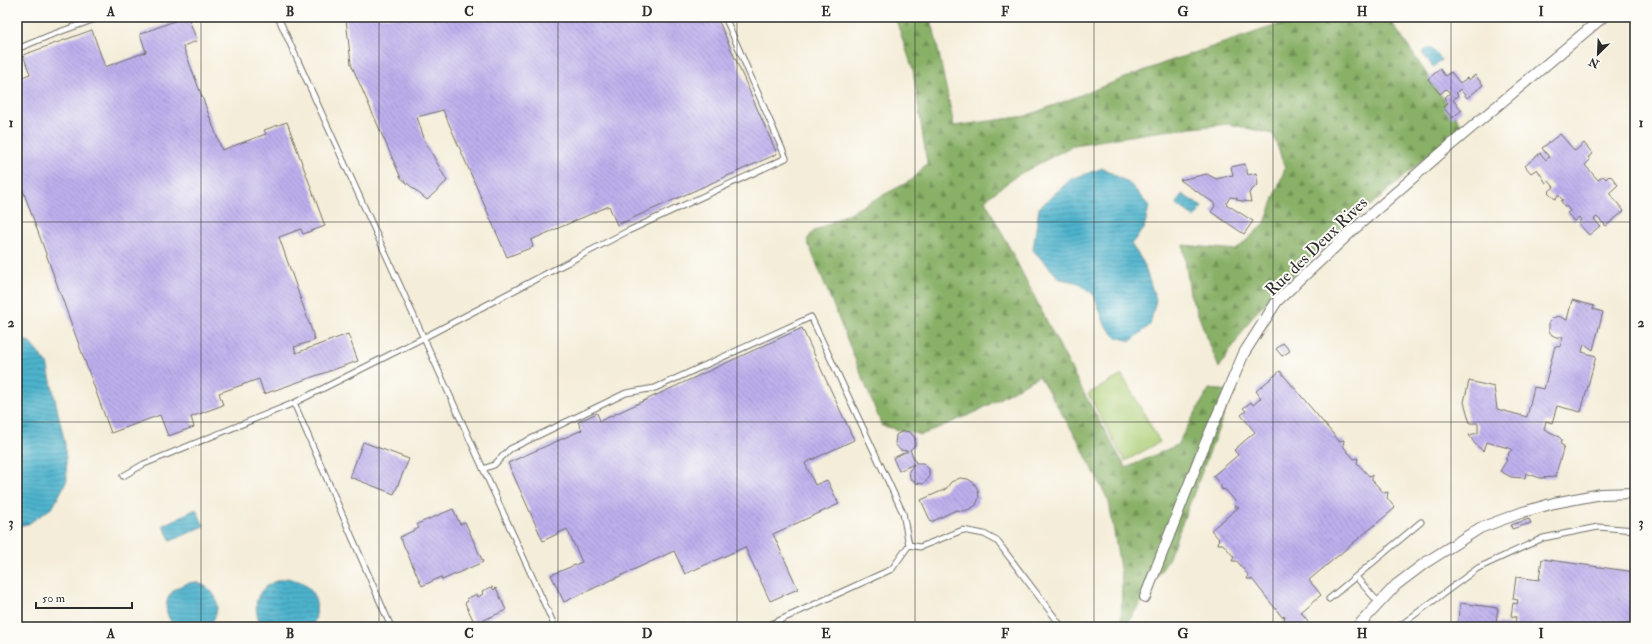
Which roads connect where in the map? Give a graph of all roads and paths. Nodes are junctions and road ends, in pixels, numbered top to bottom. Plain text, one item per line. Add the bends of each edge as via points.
1 (101, 17) edge
2 (278, 17) edge
3 (725, 17) edge
4 (1603, 17) edge
5 (17, 49) edge
6 (423, 338) junction
7 (294, 403) junction
8 (484, 469) junction
9 (123, 476) dead end
10 (1635, 493) edge
11 (1421, 522) dead end
12 (1635, 530) edge
13 (909, 545) junction
14 (1356, 577) junction
15 (1145, 597) dead end
16 (1329, 599) dead end
17 (1379, 602) junction
18 (391, 627) edge
19 (555, 627) edge
20 (765, 627) edge
21 (1062, 627) edge
22 (1357, 627) edge
23 (1398, 627) edge

1 - 5 lane
2 - 6 lane
3 - 6 lane via 786,158 628,230
4 - 15 street, Rue des Deux Rives via 1440,154 1277,301 1244,353 1202,451
6 - 7 lane
6 - 8 lane
7 - 9 lane via 144,464
7 - 18 lane
8 - 13 lane via 494,465 510,448 626,393 655,388 811,317 903,513
8 - 19 lane
10 - 17 street via 1601,494 1554,503 1480,528 1425,563
11 - 14 lane
12 - 23 lane via 1598,526 1543,538 1478,568
13 - 20 lane via 892,569
13 - 21 lane via 920,547 963,530 984,534 997,541
14 - 16 lane
14 - 17 lane
17 - 22 street

